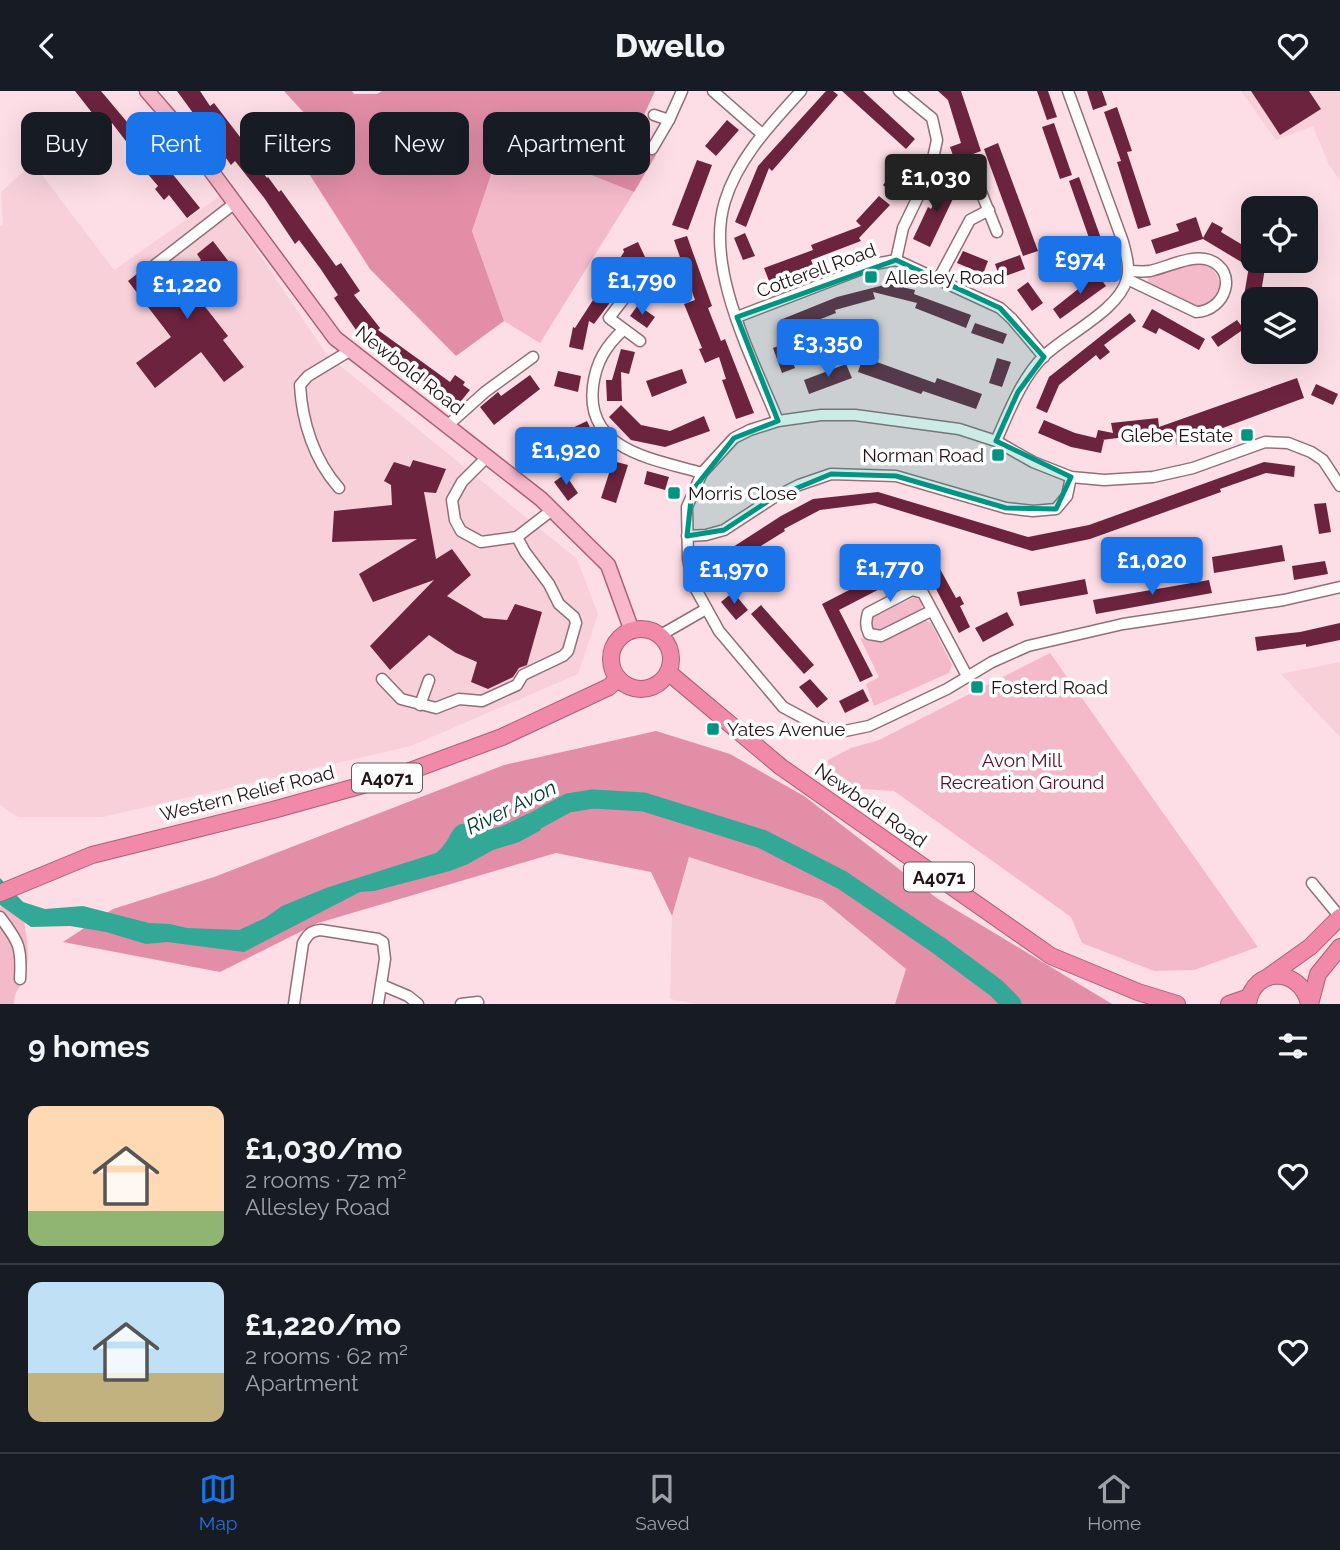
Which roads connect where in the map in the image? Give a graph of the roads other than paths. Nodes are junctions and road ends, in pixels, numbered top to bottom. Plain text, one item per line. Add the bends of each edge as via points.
1 (147, 91) edge
2 (713, 91) edge
3 (801, 91) edge
4 (899, 91) edge
5 (1068, 91) edge
6 (681, 94) edge
7 (654, 115) dead end
8 (669, 120) junction
9 (762, 134) junction
10 (650, 144) dead end
11 (979, 187) dead end
12 (235, 203) junction
13 (989, 210) junction
14 (997, 232) dead end
15 (896, 260) junction
16 (155, 265) dead end
17 (642, 275) dead end
18 (1128, 275) junction
19 (939, 278) junction
20 (737, 317) junction
21 (623, 330) junction
22 (640, 341) dead end
23 (351, 350) junction
24 (1044, 356) junction
25 (533, 358) dead end
26 (778, 421) junction
27 (447, 426) junction
28 (996, 441) junction
29 (487, 457) junction
30 (702, 473) junction
31 (1071, 477) junction
32 (1340, 486) edge
33 (339, 488) dead end
34 (552, 510) junction
35 (687, 536) junction
36 (517, 537) junction
37 (1340, 587) edge
38 (706, 609) junction
39 (932, 611) junction
40 (632, 631) junction
41 (659, 636) junction
42 (668, 672) junction
43 (967, 676) junction
44 (618, 678) junction
45 (382, 679) dead end
46 (429, 680) dead end
47 (420, 705) junction
48 (1312, 883) dead end
49 (0, 893) edge
50 (0, 917) edge
51 (1340, 917) edge
52 (1340, 947) edge
53 (1268, 977) junction
54 (20, 979) dead end
55 (382, 985) junction
56 (1249, 1000) edge
57 (478, 1002) dead end
58 (294, 1004) edge
59 (378, 1004) edge
60 (418, 1004) edge
61 (461, 1004) edge
62 (1177, 1004) edge
63 (1230, 1004) edge
64 (1309, 1004) edge

1 - 12 main road, Newbold Road
2 - 9 street
3 - 9 street
4 - 15 street via 932,118 937,141 930,172 903,228
5 - 18 street via 1123,241
6 - 8 street
7 - 8 street
8 - 10 street
9 - 20 street via 724,201 719,250
11 - 13 street
12 - 16 street
12 - 23 main road, Newbold Road via 335,338
13 - 14 street
13 - 19 street via 971,220
15 - 19 street, Cotterell Road
15 - 20 street, Cotterell Road
17 - 21 street via 610,318
18 - 18 street via 1201,259 1220,268 1226,279 1224,295 1215,308 1196,312
18 - 24 street via 1121,292 1108,305
19 - 24 street, Cotterell Road via 1000,308
20 - 26 street
21 - 22 street
21 - 30 street via 600,356 595,371 592,410 601,430 618,444 649,458
23 - 27 main road, Newbold Road
23 - 33 street via 300,385 308,434
24 - 28 street via 1018,392
25 - 27 street
26 - 28 street via 855,415 959,429
26 - 30 street via 734,438
27 - 29 main road, Newbold Road
28 - 31 street
29 - 34 main road, Newbold Road
29 - 36 street via 455,492 455,520 461,531 481,543
30 - 35 street via 687,507
31 - 32 street via 1153,477 1265,442 1288,443 1311,452
31 - 35 street via 1067,496 1056,509 1033,512 896,476 831,474 782,493 724,530
34 - 36 street
34 - 40 main road, Newbold Road via 608,565
35 - 38 street via 693,584
36 - 47 street via 558,604 574,617 568,651 523,675 517,685 482,701 465,698 436,708
37 - 43 street via 1123,624 1028,646
38 - 41 street
38 - 43 street via 783,707 824,729 869,726
39 - 39 street via 923,593 912,590 868,614 865,622 869,634 881,636
39 - 43 street
40 - 41 highway via 642,629
40 - 44 highway via 623,635 612,651
41 - 42 highway via 670,652
42 - 44 highway via 645,689
42 - 62 highway, Newbold Road / A4071 via 781,767 1051,956
44 - 49 highway, Western Relief Road / A4071 via 609,687 502,737 399,775 142,840
45 - 47 street via 401,699
46 - 47 street
48 - 51 street
50 - 54 street via 21,951
51 - 53 highway via 1310,947
52 - 64 highway via 1318,974
53 - 56 highway via 1256,985
53 - 64 highway via 1296,981
55 - 58 street via 383,942 313,931 303,943
55 - 59 street
55 - 60 street
56 - 63 highway
57 - 61 street

